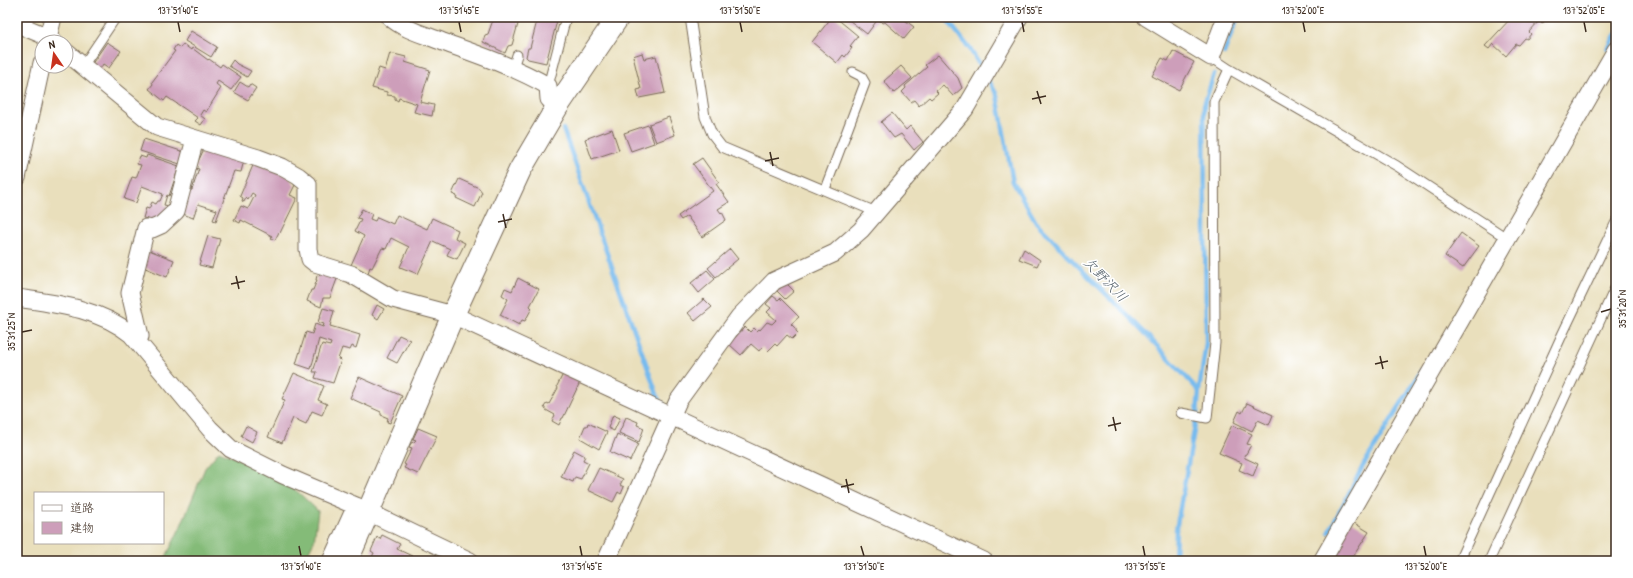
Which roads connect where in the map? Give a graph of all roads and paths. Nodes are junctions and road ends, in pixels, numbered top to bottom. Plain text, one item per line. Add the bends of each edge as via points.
1 (53, 17) edge
2 (116, 17) edge
3 (390, 17) edge
4 (566, 17) edge
5 (618, 17) edge
6 (690, 17) edge
7 (1019, 17) edge
8 (1146, 17) edge
9 (1226, 17) edge
10 (17, 24) edge
11 (38, 34) edge
12 (51, 34) edge
13 (1616, 50) edge
14 (1211, 57) junction
15 (74, 59) edge
16 (83, 66) junction
17 (1229, 69) junction
18 (853, 72) dead end
19 (40, 74) edge
20 (548, 86) junction
21 (556, 107) junction
22 (195, 139) junction
23 (17, 178) edge
24 (825, 189) junction
25 (876, 212) junction
26 (1616, 222) edge
27 (1508, 239) junction
28 (1616, 286) edge
29 (17, 298) edge
30 (453, 315) junction
31 (136, 339) junction
32 (1184, 414) dead end
33 (671, 416) junction
34 (362, 509) junction
35 (330, 561) edge
36 (347, 561) edge
37 (470, 561) edge
38 (606, 561) edge
39 (984, 561) edge
40 (1322, 561) edge
41 (1460, 561) edge
42 (1490, 561) edge

1 - 12 street
2 - 16 lane
3 - 20 street via 397,23 515,62
4 - 20 lane
5 - 21 street
6 - 24 lane via 705,117 712,134 722,147
7 - 25 street via 964,109
8 - 14 street
9 - 14 street
10 - 11 street
13 - 27 street
14 - 17 lane
15 - 16 street
16 - 22 street via 157,128
17 - 27 lane via 1397,166
17 - 32 lane via 1214,102 1215,343 1207,418
18 - 24 lane via 861,76 865,83
19 - 23 street
20 - 21 street via 549,99
21 - 30 street via 520,170
22 - 30 street via 282,167 308,184 308,249 310,259 315,263 351,274 393,299
22 - 31 street via 176,211 161,225 152,229 146,228 130,293 140,336
24 - 25 lane
25 - 33 street via 861,230 835,253 774,281 739,317 678,401
26 - 41 lane
27 - 40 street
28 - 42 lane
29 - 31 street via 71,306 117,323
30 - 33 street
30 - 34 street
31 - 34 street via 210,429 231,449
33 - 38 street
33 - 39 street
34 - 35 street
34 - 36 street
34 - 37 street

